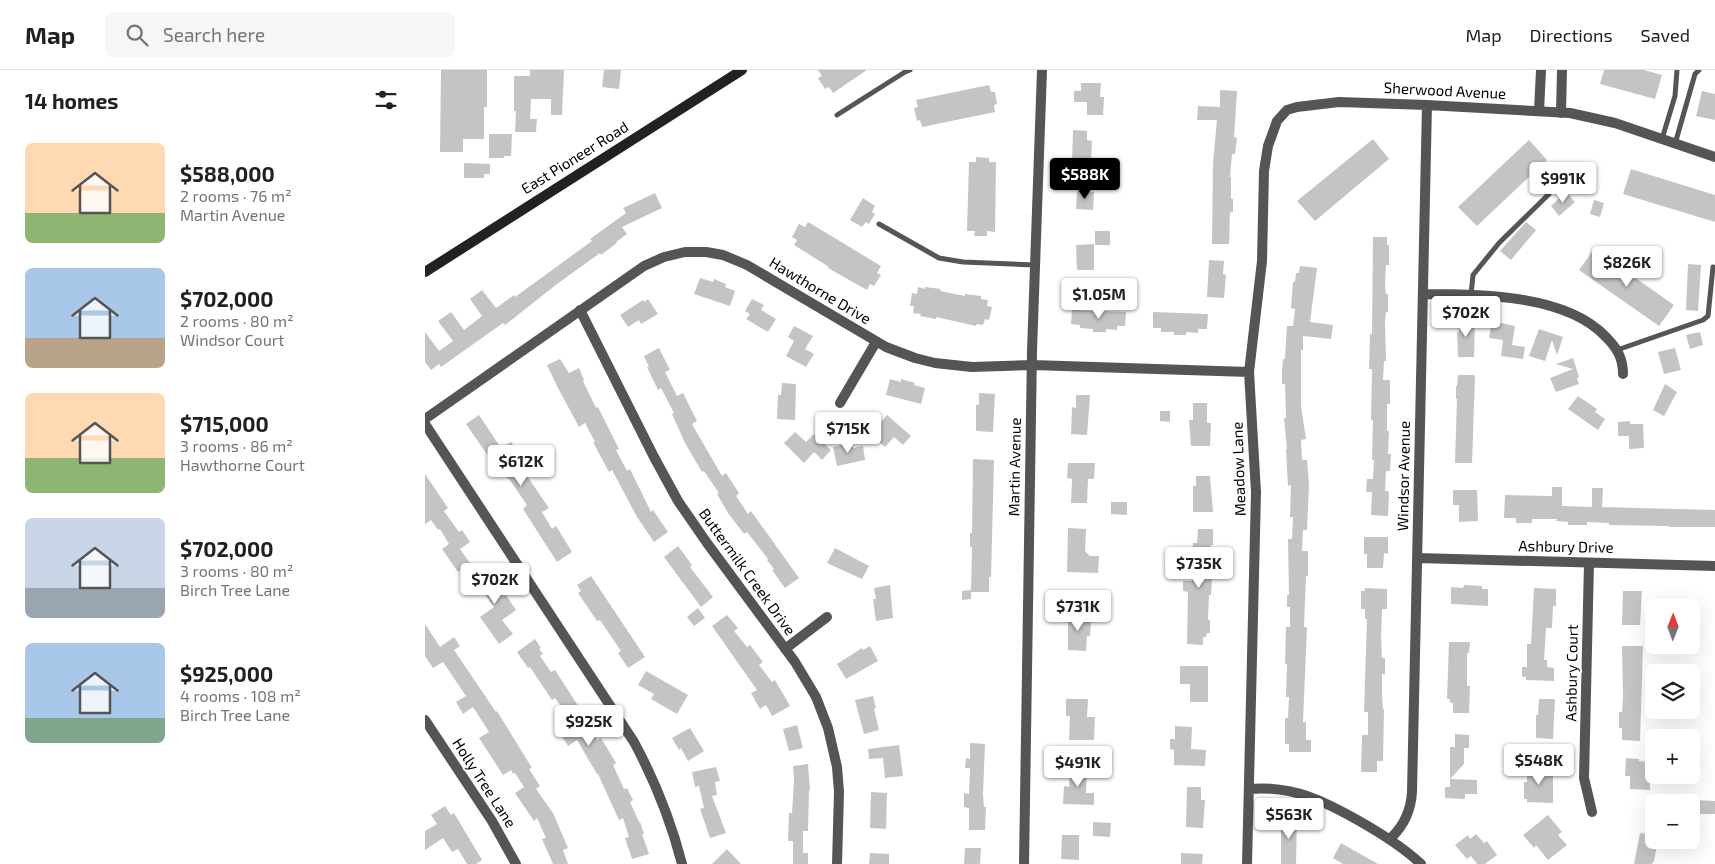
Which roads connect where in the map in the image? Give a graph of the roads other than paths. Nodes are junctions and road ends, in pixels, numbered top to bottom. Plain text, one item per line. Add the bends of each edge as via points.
1 (742, 70) edge
2 (910, 70) edge
3 (1042, 70) edge
4 (1541, 70) edge
5 (1562, 70) edge
6 (1677, 70) edge
7 (1699, 70) edge
8 (1427, 105) junction
9 (1539, 111) junction
10 (1561, 112) junction
11 (837, 115) dead end
12 (1662, 140) junction
13 (1675, 144) junction
14 (1715, 157) edge
15 (1549, 194) dead end
16 (879, 224) dead end
17 (1263, 224) joint
18 (1035, 265) junction
19 (1713, 267) dead end
20 (425, 272) edge
21 (1423, 294) junction
22 (1471, 295) junction
23 (580, 310) junction
24 (876, 342) junction
25 (1617, 350) junction
26 (1032, 365) junction
27 (1249, 372) junction
28 (1623, 374) dead end
29 (840, 403) dead end
30 (425, 419) edge
31 (425, 424) edge
32 (1417, 558) junction
33 (1589, 563) junction
34 (1715, 566) edge
35 (827, 617) dead end
36 (785, 648) junction
37 (425, 720) edge
38 (1249, 788) junction
39 (1592, 812) dead end
40 (1388, 838) junction
41 (516, 864) edge
42 (682, 864) edge
43 (837, 864) edge
44 (1024, 864) edge
45 (1247, 864) edge
46 (1421, 864) edge

1 - 20 main road, East Pioneer Road
2 - 11 lane
3 - 18 street, Martin Avenue
4 - 9 street
5 - 10 street
6 - 12 lane via 1675,96
7 - 13 lane via 1695,74
8 - 9 street, Sherwood Avenue
8 - 17 street, Sherwood Avenue via 1339,102 1287,110 1277,121 1268,146
8 - 21 street, Windsor Avenue
9 - 10 street, Sherwood Avenue
10 - 12 street, Sherwood Avenue via 1615,123
12 - 13 street, Sherwood Avenue
13 - 14 street, Sherwood Avenue
15 - 22 lane via 1499,243 1473,275
16 - 18 lane via 939,258
17 - 27 street, Meadow Lane
18 - 26 street, Martin Avenue
19 - 25 lane via 1708,316
21 - 22 street
21 - 32 street, Windsor Avenue
22 - 25 street via 1521,300 1566,310 1593,325
23 - 24 street, Hawthorne Drive via 657,259 677,253 706,252 740,261
23 - 30 street, Hawthorne Drive
23 - 36 street, Buttermilk Creek Drive via 678,501
24 - 26 street, Hawthorne Drive via 904,355 950,365
24 - 29 street
25 - 28 street via 1623,361
26 - 27 street, Hawthorne Drive
26 - 44 street, Martin Avenue
27 - 38 street, Meadow Lane via 1257,492
31 - 42 street via 634,742 666,810
32 - 33 street, Ashbury Drive
32 - 40 street, Windsor Avenue via 1412,798 1403,824 1393,837
33 - 34 street, Ashbury Drive
33 - 39 street, Ashbury Court via 1584,778
35 - 36 street
36 - 43 street, Buttermilk Creek Drive via 816,698 831,739 838,784
37 - 41 street, Holly Tree Lane via 496,827
38 - 40 street via 1289,790 1314,797
38 - 45 street, Meadow Lane
40 - 46 street

